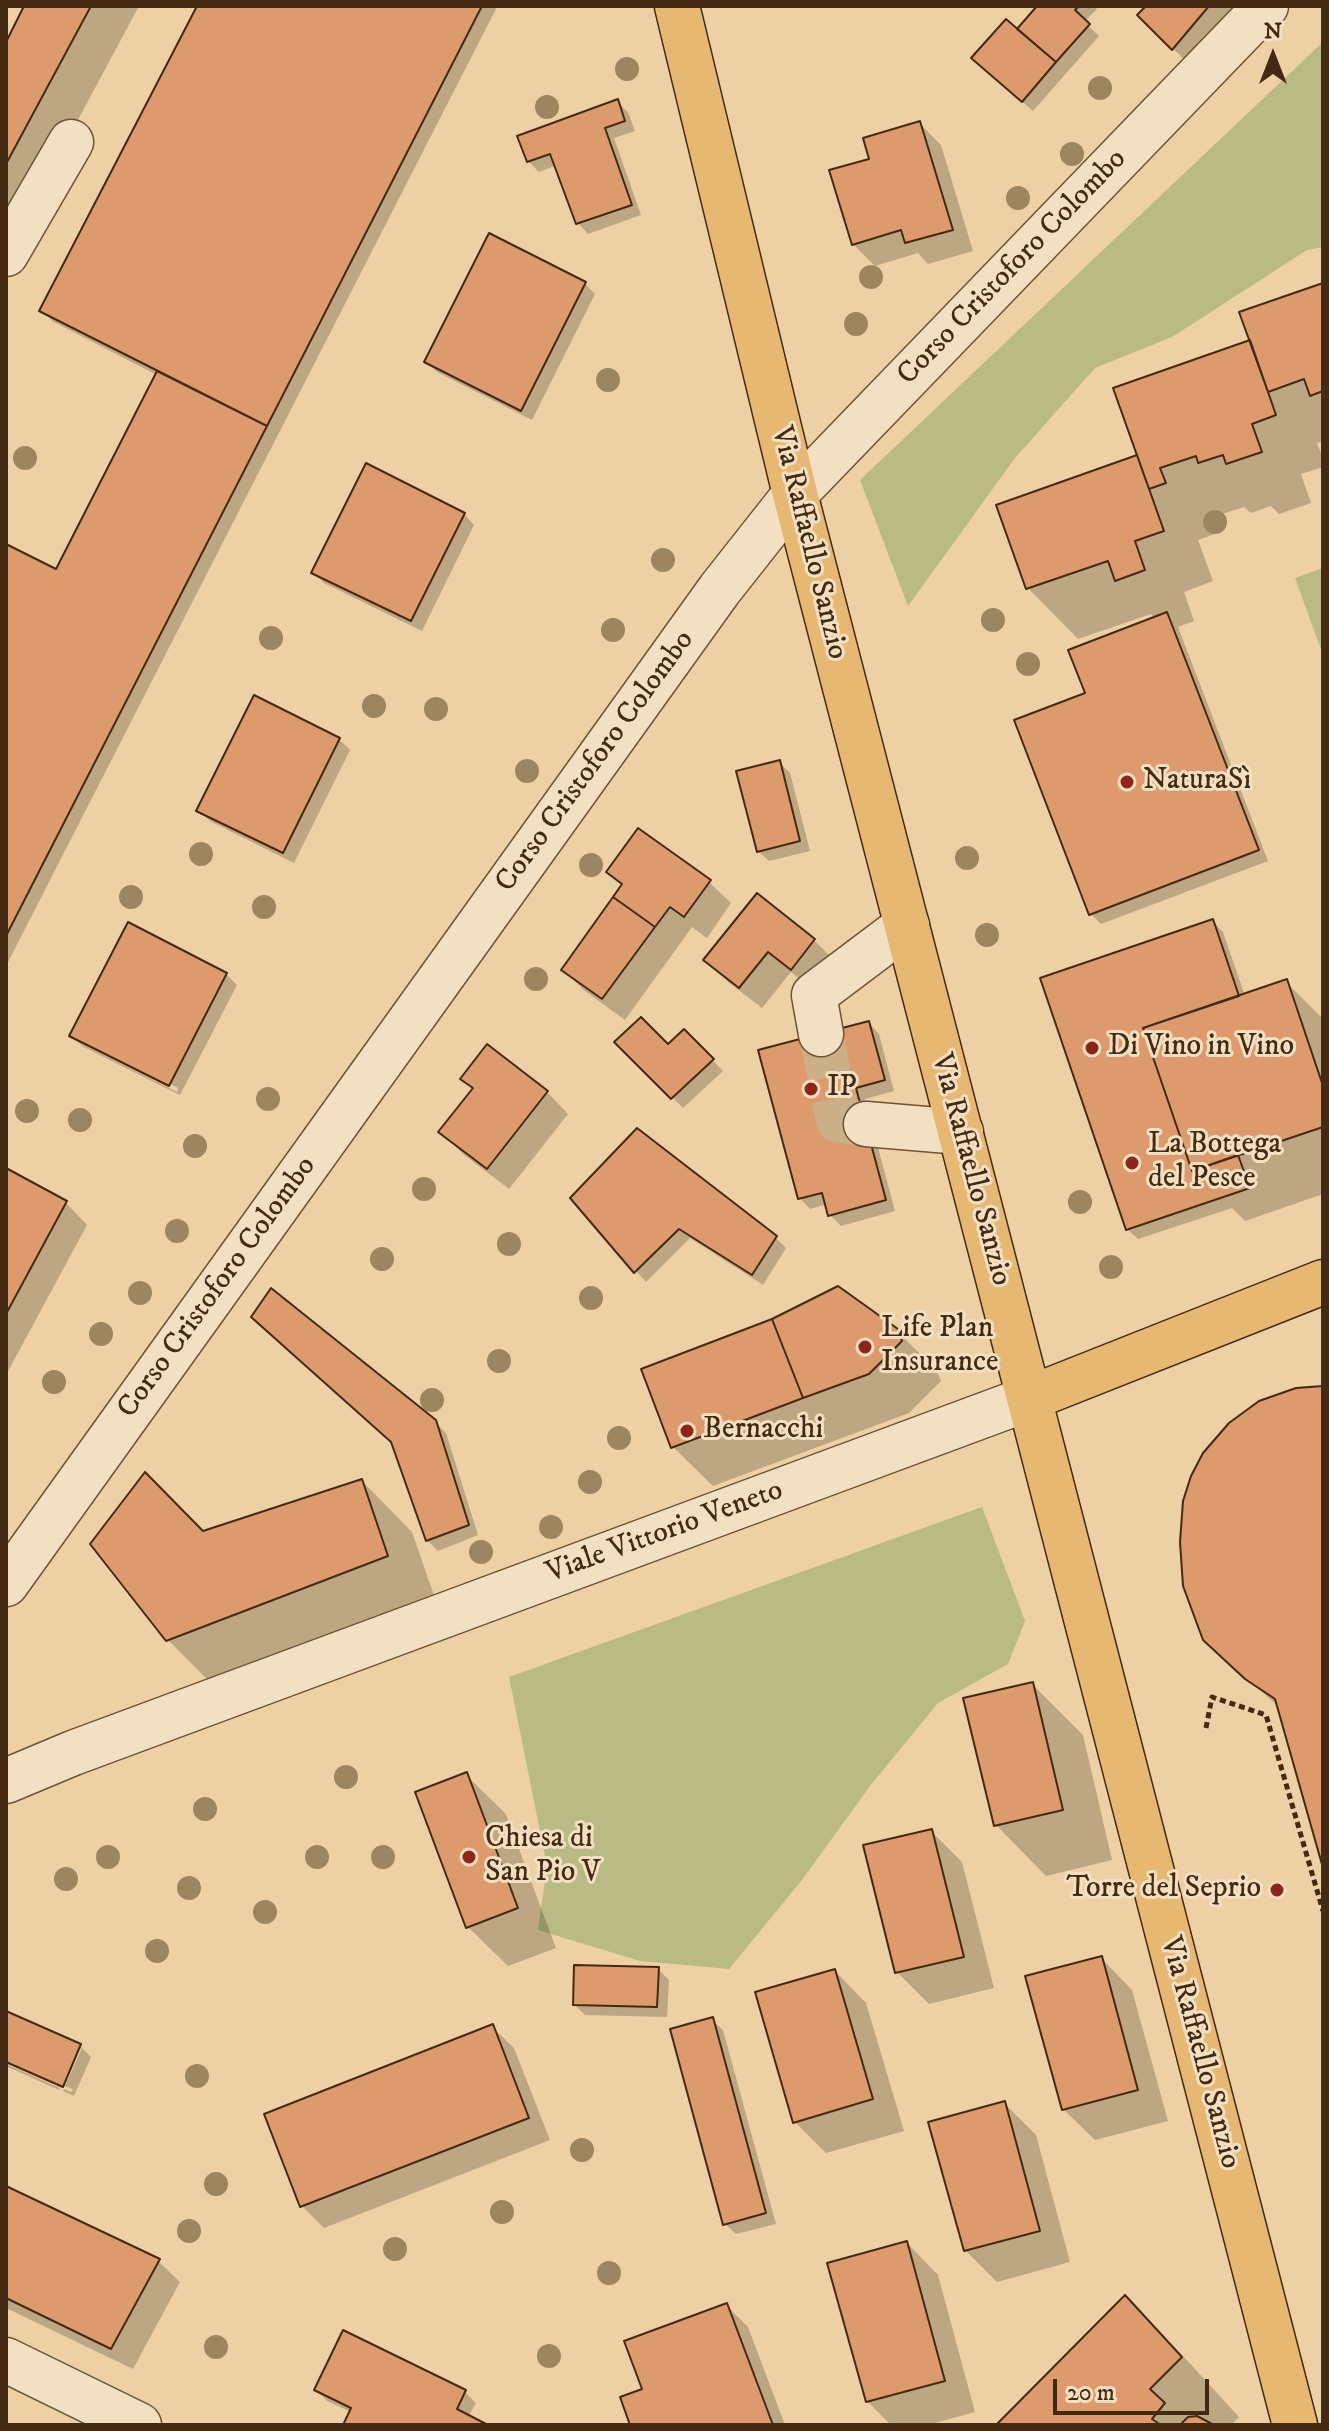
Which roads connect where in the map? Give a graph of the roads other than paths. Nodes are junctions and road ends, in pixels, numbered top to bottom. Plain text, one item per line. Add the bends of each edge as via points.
1 (677, 6) edge
2 (1266, 6) edge
3 (71, 142) dead end
4 (6, 254) edge
5 (795, 494) junction
6 (907, 925) junction
7 (821, 1034) tunnel mouth
8 (866, 1124) tunnel mouth
9 (961, 1132) junction
10 (1323, 1282) edge
11 (1030, 1398) junction
12 (6, 1584) edge
13 (6, 1781) edge
14 (6, 2360) edge
15 (139, 2425) edge
16 (1295, 2425) edge

1 - 5 main road, Via Raffaello Sanzio
2 - 5 street, Corso Cristoforo Colombo
3 - 4 street
5 - 6 main road, Via Raffaello Sanzio
5 - 12 street, Corso Cristoforo Colombo via 720,589
6 - 7 street via 814,995
6 - 9 main road, Via Raffaello Sanzio
8 - 9 street
9 - 11 main road, Via Raffaello Sanzio
10 - 11 main road, Viale Vittorio Veneto
11 - 13 street, Viale Vittorio Veneto
11 - 16 main road, Via Raffaello Sanzio
14 - 15 street

